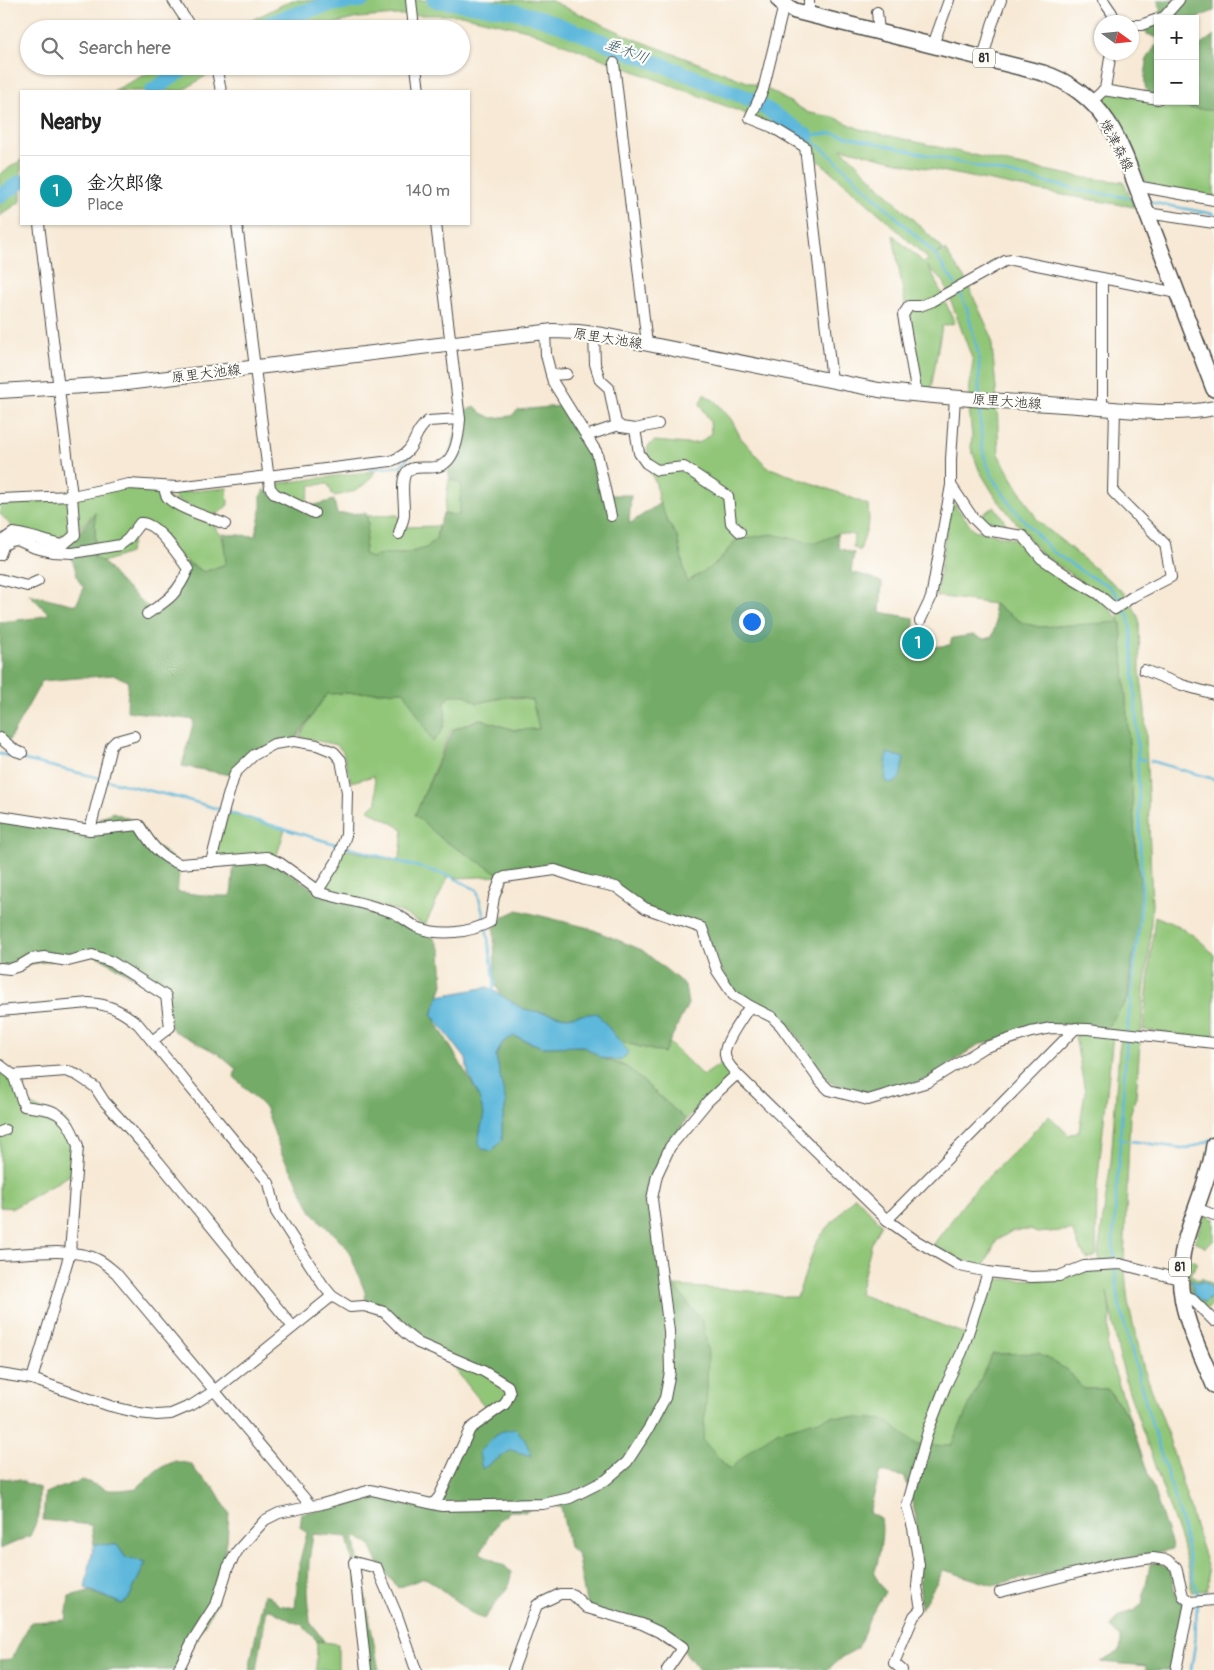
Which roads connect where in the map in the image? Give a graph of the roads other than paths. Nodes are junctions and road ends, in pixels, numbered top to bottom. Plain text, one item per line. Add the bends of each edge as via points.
1 (173, 0) edge
2 (411, 0) edge
3 (949, 0) edge
4 (1001, 0) edge
5 (1103, 0) edge
6 (1179, 0) edge
7 (781, 2) edge
8 (809, 7) edge
9 (877, 12) dead end
10 (1112, 15) edge
11 (1165, 15) edge
12 (186, 20) edge
13 (413, 20) edge
14 (1154, 20) edge
15 (1139, 25) edge
16 (878, 32) junction
17 (933, 45) junction
18 (984, 58) junction
19 (1110, 60) edge
20 (614, 63) dead end
21 (218, 75) edge
22 (417, 75) edge
23 (221, 90) edge
24 (419, 90) edge
25 (1104, 90) junction
26 (1154, 97) edge
27 (1090, 102) junction
28 (1136, 186) junction
29 (1214, 200) edge
30 (1147, 212) junction
31 (1214, 223) edge
32 (39, 225) edge
33 (237, 225) edge
34 (436, 225) edge
35 (1102, 278) junction
36 (1177, 292) junction
37 (545, 332) junction
38 (594, 334) junction
39 (451, 343) junction
40 (647, 344) junction
41 (254, 366) junction
42 (567, 374) dead end
43 (551, 375) junction
44 (832, 381) junction
45 (58, 388) junction
46 (1214, 389) edge
47 (0, 391) edge
48 (917, 395) junction
49 (955, 398) junction
50 (1108, 408) junction
51 (1214, 408) edge
52 (460, 419) junction
53 (658, 424) dead end
54 (619, 425) junction
55 (634, 428) junction
56 (586, 436) junction
57 (268, 476) junction
58 (951, 485) junction
59 (164, 487) junction
60 (72, 496) junction
61 (0, 500) edge
62 (314, 514) dead end
63 (611, 516) dead end
64 (225, 524) dead end
65 (740, 532) dead end
66 (398, 534) dead end
67 (2, 550) edge
68 (0, 579) edge
69 (38, 581) dead end
70 (147, 614) dead end
71 (920, 621) dead end
72 (1144, 670) dead end
73 (1214, 694) edge
74 (134, 736) dead end
75 (0, 738) edge
76 (22, 753) dead end
77 (0, 816) edge
78 (90, 830) junction
79 (211, 862) junction
80 (317, 892) junction
81 (0, 968) edge
82 (750, 1006) junction
83 (0, 1011) edge
84 (1076, 1028) junction
85 (152, 1041) junction
86 (1214, 1043) edge
87 (0, 1065) edge
88 (737, 1074) junction
89 (13, 1075) junction
90 (1214, 1147) edge
91 (1196, 1208) junction
92 (1214, 1215) edge
93 (887, 1220) junction
94 (70, 1252) junction
95 (0, 1255) edge
96 (988, 1272) junction
97 (1179, 1279) junction
98 (1182, 1295) junction
99 (332, 1296) junction
100 (1214, 1322) edge
101 (293, 1327) junction
102 (0, 1374) edge
103 (32, 1379) junction
104 (1214, 1385) edge
105 (214, 1392) junction
106 (433, 1504) junction
107 (311, 1506) junction
108 (1000, 1592) dead end
109 (1192, 1601) junction
110 (1211, 1601) edge
111 (178, 1670) edge
112 (366, 1670) edge
113 (416, 1670) edge
114 (513, 1670) edge
115 (667, 1670) edge
116 (902, 1670) edge
117 (1176, 1670) edge

1 - 12 street
2 - 13 street
3 - 17 street
4 - 18 street
5 - 10 street
6 - 11 street
7 - 8 main road, 焼津森線 / 81 via 795,11
7 - 44 street via 763,90 750,118 805,147
8 - 16 main road, 焼津森線 / 81
9 - 16 street
14 - 15 street
16 - 17 main road, 焼津森線 / 81
17 - 18 main road, 焼津森線 / 81
18 - 27 main road, 焼津森線 / 81 via 1056,77
19 - 25 street
20 - 40 street
21 - 23 street
22 - 24 street
25 - 26 street
25 - 27 street
27 - 28 main road, 焼津森線 / 81 via 1108,122 1126,156
28 - 29 street
28 - 30 main road, 焼津森線 / 81
30 - 31 street
30 - 36 main road, 焼津森線 / 81
32 - 45 street
33 - 41 street
34 - 39 street
35 - 36 street
35 - 48 street via 1005,261 948,293 920,306 909,306 903,315
35 - 50 street
36 - 46 main road, 焼津森線 / 81
37 - 38 main road, 原里大池線
37 - 39 main road, 原里大池線
37 - 43 street
38 - 40 main road, 原里大池線
38 - 54 street via 595,364 600,380 609,388
39 - 41 main road, 原里大池線
39 - 52 street
40 - 44 main road, 原里大池線
41 - 45 main road, 原里大池線 via 118,384
41 - 57 street
42 - 43 street
43 - 56 street
44 - 48 main road, 原里大池線
45 - 47 main road, 原里大池線
45 - 60 street
48 - 49 main road, 原里大池線
49 - 50 main road, 原里大池線
49 - 58 street
50 - 51 main road, 原里大池線 via 1165,411
50 - 58 street via 1113,492 1165,544 1171,577 1115,609 1098,594 1041,558 1023,536 985,530
52 - 57 street via 428,421 407,453 391,461
52 - 66 street via 456,447 445,464 412,468 406,472 403,480 404,517
53 - 55 street
54 - 55 street
54 - 56 street
55 - 65 street via 638,454 646,463 657,470 684,468 728,496 731,523
56 - 63 street via 597,453
57 - 59 street
57 - 62 street via 275,494
58 - 71 street via 931,598
59 - 60 street via 129,484
59 - 64 street via 168,498 178,505
60 - 61 street
60 - 67 street via 75,535 63,545 13,533 6,538
67 - 70 street via 11,541 18,540 52,552 96,550 120,545 140,523 145,523 153,527 188,569 170,598
68 - 69 street via 27,586
72 - 73 street
74 - 78 street via 116,741 111,746
75 - 76 street
77 - 78 street
78 - 79 street via 139,825 167,860 180,864
79 - 80 street via 267,857 285,866
79 - 80 street via 234,774 254,755 274,744 294,741 317,744 334,752 341,760 347,792 346,835 337,861
80 - 82 street via 394,913 418,928 450,933 490,922 501,879 555,870 616,887 645,908 702,928 717,972 733,995
81 - 85 street via 10,969 44,957 68,961 92,955 112,962 166,996 170,1027
82 - 84 street via 772,1017 781,1026 829,1090 868,1100 928,1082 983,1048 1010,1038 1051,1028
82 - 88 street via 724,1054
83 - 85 street via 101,1003 123,1012
84 - 86 street
84 - 93 street
85 - 99 street via 269,1183 276,1212
87 - 89 street
88 - 93 street
88 - 106 street via 670,1147 657,1175 652,1199 669,1331 670,1372 665,1398 627,1462 606,1480 570,1498 543,1504
89 - 94 street via 24,1106 47,1109 61,1116 73,1129 78,1146
89 - 101 street via 66,1071 95,1088
90 - 91 main road, 81
91 - 92 street
91 - 97 main road, 81 via 1183,1248
93 - 96 street via 960,1266
94 - 95 street
94 - 103 street
94 - 105 street via 96,1258 116,1273
96 - 97 street via 1031,1277 1059,1276 1084,1266 1120,1264
96 - 116 street via 962,1352 928,1431 909,1493 907,1506 919,1566 917,1587 921,1609 914,1616 894,1663
97 - 98 main road, 81
98 - 100 street via 1191,1298
98 - 104 main road, 81 via 1188,1322
99 - 101 street
99 - 106 street via 350,1307 364,1306 384,1312 418,1343 478,1368 508,1386 510,1393 505,1404 470,1429
101 - 105 street
102 - 103 street
103 - 105 street via 110,1406 148,1414 171,1414
105 - 107 street
106 - 107 street via 371,1490
107 - 111 street via 279,1513 265,1520 246,1540 228,1567 217,1602
108 - 109 street via 1116,1563 1153,1558 1167,1560 1176,1567 1183,1596
109 - 110 street
109 - 117 street
112 - 113 street via 354,1562 377,1568
114 - 115 street via 537,1605 560,1594 572,1594 587,1608 642,1624 682,1648

